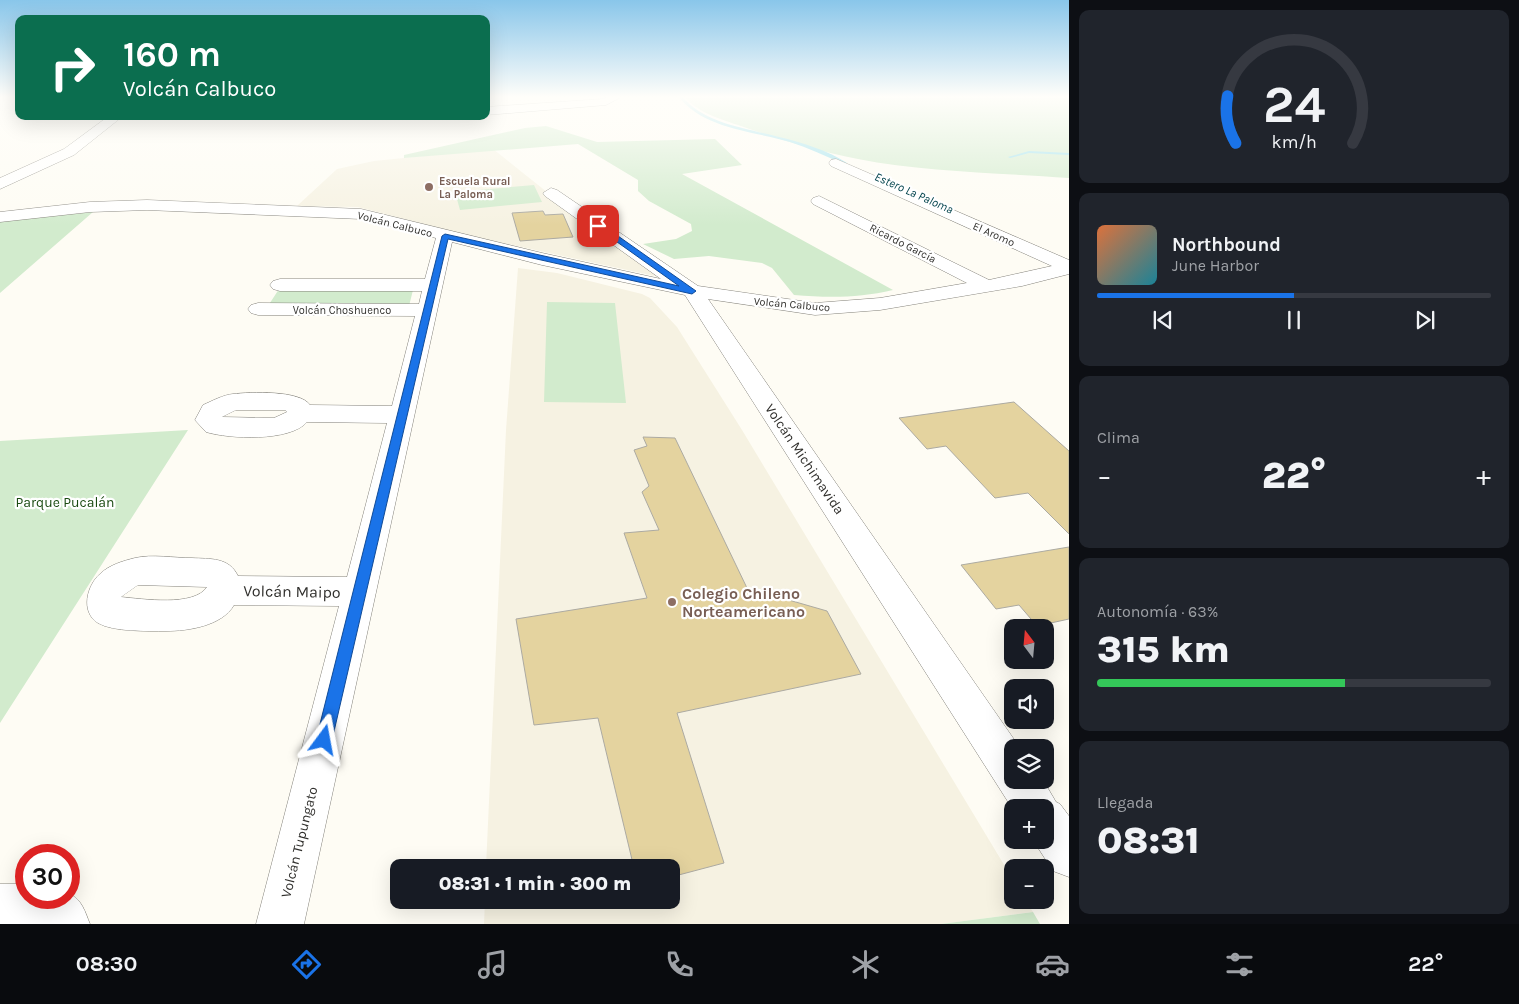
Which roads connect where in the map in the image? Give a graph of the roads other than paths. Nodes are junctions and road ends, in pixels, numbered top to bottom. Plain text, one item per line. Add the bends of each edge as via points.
1 (86, 139) edge
2 (836, 163) dead end
3 (0, 184) edge
4 (551, 193) dead end
5 (819, 201) dead end
6 (0, 217) edge
7 (445, 236) junction
8 (1067, 270) edge
9 (280, 285) dead end
10 (987, 286) junction
11 (692, 291) junction
12 (430, 298) junction
13 (258, 309) dead end
14 (300, 413) dead end
15 (402, 415) junction
16 (224, 590) dead end
17 (360, 592) junction
18 (1004, 758) edge
19 (1054, 832) edge
20 (1069, 855) edge
21 (0, 908) edge
22 (66, 924) edge
23 (280, 924) edge

1 - 3 street via 68,152
2 - 8 street, El Aromo
4 - 11 street, Volcán Michimavida
5 - 10 street, Ricardo García
6 - 7 street, Volcán Calbuco via 106,206 243,207 361,214
7 - 11 street, Volcán Calbuco
7 - 12 street, Volcán Tupungato
8 - 10 street, Volcán Calbuco
9 - 12 street, Volcán Choshuenco
10 - 11 street, Volcán Calbuco via 880,304 831,308 786,306
11 - 18 street, Volcán Michimavida
12 - 13 street, Volcán Choshuenco
12 - 15 street, Volcán Tupungato
14 - 15 street
15 - 17 street, Volcán Tupungato
16 - 17 street, Volcán Maipo
17 - 23 street, Volcán Tupungato
19 - 20 street
21 - 22 street via 48,908 57,911

